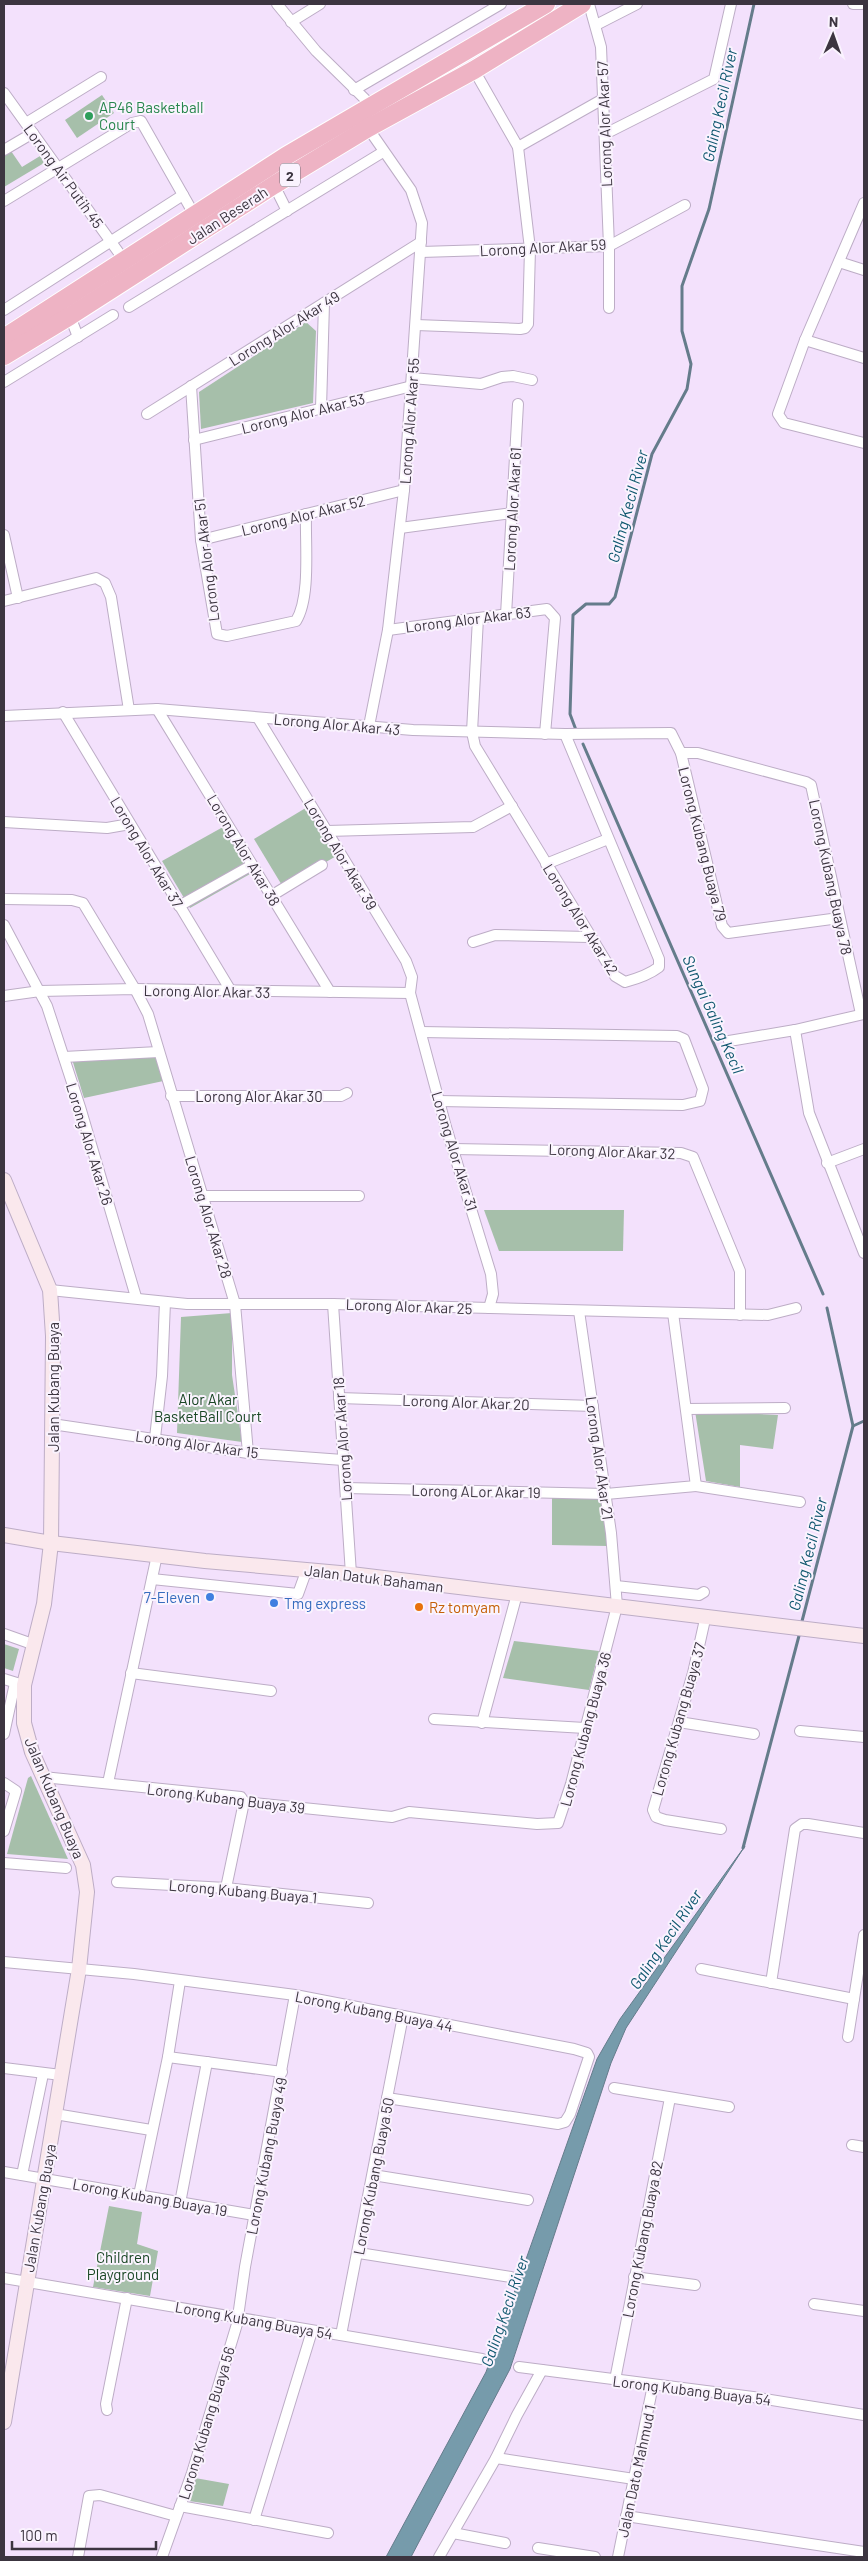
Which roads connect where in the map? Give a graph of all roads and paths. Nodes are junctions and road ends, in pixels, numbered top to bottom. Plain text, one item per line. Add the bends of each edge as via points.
1 (277, 4) edge
2 (320, 4) edge
3 (501, 4) edge
4 (546, 4) edge
5 (582, 4) edge
6 (589, 4) edge
7 (637, 4) edge
8 (731, 4) edge
9 (854, 4) edge
10 (862, 4) edge
11 (291, 22) junction
12 (596, 25) junction
13 (474, 70) junction
14 (102, 77) dead end
15 (354, 90) junction
16 (4, 93) edge
17 (603, 98) junction
18 (371, 105) junction
19 (26, 123) junction
20 (368, 128) junction
21 (33, 133) junction
22 (605, 134) junction
23 (518, 147) junction
24 (4, 150) edge
25 (383, 152) junction
26 (59, 169) junction
27 (274, 185) junction
28 (184, 195) junction
29 (4, 201) edge
30 (864, 203) edge
31 (685, 205) dead end
32 (287, 211) junction
33 (195, 216) junction
34 (112, 243) junction
35 (609, 246) junction
36 (421, 247) junction
37 (530, 249) junction
38 (124, 260) junction
39 (839, 262) junction
40 (864, 270) edge
41 (324, 303) junction
42 (129, 307) dead end
43 (609, 308) dead end
44 (4, 310) edge
45 (113, 315) dead end
46 (70, 316) junction
47 (416, 325) junction
48 (78, 337) junction
49 (4, 338) edge
50 (805, 340) junction
51 (4, 356) edge
52 (864, 358) edge
53 (532, 380) dead end
54 (4, 382) edge
55 (412, 382) junction
56 (191, 386) junction
57 (518, 404) dead end
58 (321, 408) junction
59 (147, 414) dead end
60 (194, 440) junction
61 (864, 443) edge
62 (404, 490) junction
63 (512, 513) junction
64 (306, 514) junction
65 (400, 528) junction
66 (4, 535) edge
67 (201, 540) junction
68 (18, 598) junction
69 (4, 601) edge
70 (506, 614) junction
71 (478, 618) junction
72 (388, 630) junction
73 (157, 709) junction
74 (129, 710) junction
75 (63, 712) junction
76 (4, 716) edge
77 (258, 718) junction
78 (369, 726) junction
79 (472, 732) junction
80 (671, 733) joint
81 (545, 734) junction
82 (565, 734) junction
83 (681, 753) junction
84 (512, 806) junction
85 (4, 822) edge
86 (130, 824) junction
87 (327, 831) junction
88 (608, 839) junction
89 (546, 864) junction
90 (252, 865) junction
91 (322, 865) dead end
92 (271, 896) junction
93 (4, 899) edge
94 (179, 906) junction
95 (839, 918) junction
96 (4, 924) edge
97 (590, 937) junction
98 (473, 942) dead end
99 (135, 989) junction
100 (40, 991) junction
101 (232, 991) junction
102 (330, 992) junction
103 (410, 993) junction
104 (4, 996) edge
105 (862, 1014) edge
106 (795, 1030) junction
107 (421, 1032) junction
108 (729, 1042) dead end
109 (158, 1052) junction
110 (64, 1058) junction
111 (347, 1093) dead end
112 (171, 1096) junction
113 (439, 1101) junction
114 (453, 1149) junction
115 (864, 1149) edge
116 (827, 1163) junction
117 (4, 1180) edge
118 (203, 1196) junction
119 (359, 1196) dead end
120 (864, 1250) edge
121 (50, 1290) junction
122 (136, 1298) junction
123 (165, 1302) junction
124 (235, 1304) junction
125 (333, 1304) junction
126 (489, 1308) junction
127 (796, 1308) dead end
128 (579, 1311) junction
129 (673, 1313) junction
130 (740, 1314) junction
131 (339, 1398) junction
132 (592, 1406) junction
133 (785, 1408) dead end
134 (687, 1409) junction
135 (52, 1424) junction
136 (155, 1438) junction
137 (248, 1452) junction
138 (343, 1460) junction
139 (696, 1486) junction
140 (346, 1488) junction
141 (606, 1494) junction
142 (800, 1502) dead end
143 (4, 1535) edge
144 (51, 1543) junction
145 (157, 1554) junction
146 (307, 1569) junction
147 (351, 1574) junction
148 (152, 1579) junction
149 (616, 1586) junction
150 (704, 1592) dead end
151 (516, 1594) junction
152 (617, 1606) junction
153 (706, 1616) junction
154 (4, 1634) edge
155 (864, 1636) edge
156 (35, 1645) junction
157 (131, 1673) junction
158 (4, 1680) edge
159 (19, 1684) junction
160 (271, 1691) dead end
161 (434, 1719) dead end
162 (679, 1722) junction
163 (482, 1723) junction
164 (585, 1728) junction
165 (800, 1731) dead end
166 (4, 1734) edge
167 (754, 1734) dead end
168 (864, 1737) edge
169 (43, 1777) junction
170 (108, 1783) junction
171 (4, 1784) edge
172 (244, 1802) junction
173 (409, 1812) joint
174 (721, 1829) dead end
175 (4, 1831) edge
176 (864, 1833) edge
177 (4, 1863) edge
178 (66, 1868) dead end
179 (117, 1882) dead end
180 (226, 1888) junction
181 (368, 1903) dead end
182 (864, 1935) edge
183 (4, 1962) edge
184 (79, 1969) junction
185 (701, 1969) dead end
186 (180, 1982) junction
187 (771, 1983) junction
188 (295, 1995) junction
189 (854, 1999) junction
190 (403, 2016) junction
191 (848, 2037) dead end
192 (168, 2057) junction
193 (208, 2062) junction
194 (4, 2068) edge
195 (282, 2072) junction
196 (42, 2074) junction
197 (61, 2075) junction
198 (614, 2088) dead end
199 (387, 2098) junction
200 (670, 2098) junction
201 (729, 2107) dead end
202 (55, 2114) junction
203 (151, 2130) junction
204 (852, 2145) dead end
205 (864, 2147) edge
206 (4, 2172) edge
207 (374, 2174) junction
208 (22, 2175) junction
209 (45, 2179) junction
210 (139, 2195) junction
211 (528, 2200) dead end
212 (180, 2202) junction
213 (254, 2216) junction
214 (359, 2253) junction
215 (634, 2276) junction
216 (511, 2277) dead end
217 (4, 2278) edge
218 (27, 2281) junction
219 (695, 2285) dead end
220 (127, 2298) junction
221 (814, 2304) dead end
222 (864, 2311) edge
223 (238, 2317) junction
224 (312, 2330) junction
225 (341, 2335) junction
226 (482, 2359) dead end
227 (519, 2367) dead end
228 (542, 2370) junction
229 (615, 2380) junction
230 (7, 2385) edge
231 (653, 2385) junction
232 (107, 2410) dead end
233 (864, 2415) edge
234 (4, 2422) edge
235 (496, 2458) junction
236 (634, 2479) junction
237 (178, 2511) junction
238 (626, 2516) junction
239 (254, 2520) junction
240 (328, 2533) dead end
241 (453, 2533) junction
242 (505, 2543) dead end
243 (538, 2548) dead end
244 (864, 2552) edge
245 (78, 2557) edge
246 (162, 2557) edge
247 (439, 2557) edge
248 (595, 2557) edge
249 (618, 2557) edge

1 - 11 street
2 - 11 street
3 - 15 street
4 - 18 highway, Jalan Beserah / 2
5 - 13 highway, Jalan Beserah / 2
6 - 12 street, Lorong Alor Akar 57
7 - 12 street
8 - 22 street via 714,79
9 - 10 street
11 - 15 street
12 - 17 street, Lorong Alor Akar 57 via 601,48
13 - 20 highway, Jalan Beserah / 2
13 - 23 street
14 - 19 street
15 - 18 street
16 - 19 street, Lorong Air Putih 45
17 - 22 street, Lorong Alor Akar 57
17 - 23 street
18 - 33 highway, Jalan Beserah / 2
19 - 21 street, Lorong Air Putih 45
20 - 25 street, Lorong Alor Akar 55
20 - 27 highway, Jalan Beserah / 2
21 - 24 street
21 - 26 street, Lorong Air Putih 45
22 - 35 street, Lorong Alor Akar 57
23 - 37 street
25 - 32 street
25 - 36 street, Lorong Alor Akar 55 via 411,190 422,223
26 - 28 street via 132,123 141,121
26 - 29 street
26 - 34 street, Lorong Air Putih 45
27 - 32 street
27 - 46 highway, Jalan Beserah / 2
28 - 33 street
28 - 34 street
30 - 39 street
31 - 35 street, Lorong Alor Akar 59
32 - 42 street
33 - 38 highway, Jalan Beserah / 2
34 - 38 street, Lorong Air Putih 45
34 - 44 street
35 - 37 street, Lorong Alor Akar 59
35 - 43 street, Lorong Alor Akar 57
36 - 37 street, Lorong Alor Akar 59
36 - 41 street, Lorong Alor Akar 49
36 - 47 street, Lorong Alor Akar 55
37 - 47 street via 528,324 524,328
38 - 49 highway, Jalan Beserah / 2
39 - 40 street
39 - 50 street
41 - 56 street, Lorong Alor Akar 49
41 - 58 street
45 - 48 street
46 - 48 street
46 - 51 highway, Jalan Beserah / 2
47 - 55 street, Lorong Alor Akar 55
48 - 54 street
50 - 52 street
50 - 61 street via 778,414 784,423
53 - 55 street, Lorong Alor Akar 53 via 513,376 473,384
55 - 58 street, Lorong Alor Akar 53
55 - 62 street, Lorong Alor Akar 55
56 - 59 street, Lorong Alor Akar 49
56 - 60 street, Lorong Alor Akar 51
57 - 63 street, Lorong Alor Akar 61
58 - 60 street, Lorong Alor Akar 53
60 - 67 street, Lorong Alor Akar 51
62 - 64 street, Lorong Alor Akar 52
62 - 65 street, Lorong Alor Akar 55
63 - 65 street
63 - 70 street, Lorong Alor Akar 61
64 - 67 street, Lorong Alor Akar 52
64 - 67 street, Lorong Alor Akar 51 via 304,591 301,610 292,623 227,636 217,634
65 - 72 street, Lorong Alor Akar 55
66 - 68 street
68 - 69 street
68 - 74 street via 96,578 104,582 111,597
70 - 71 street, Lorong Alor Akar 63
70 - 81 street, Lorong Alor Akar 63 via 547,609 555,618
71 - 72 street, Lorong Alor Akar 63
71 - 79 street
72 - 78 street, Lorong Alor Akar 55
73 - 74 street, Lorong Alor Akar 43
73 - 77 street, Lorong Alor Akar 43
73 - 90 street, Lorong Alor Akar 38
74 - 75 street, Lorong Alor Akar 43
75 - 76 street, Lorong Alor Akar 43
75 - 86 street, Lorong Alor Akar 37
77 - 78 street, Lorong Alor Akar 43
77 - 87 street, Lorong Alor Akar 39
78 - 79 street, Lorong Alor Akar 43
79 - 81 street, Lorong Alor Akar 43
79 - 84 street, Lorong Alor Akar 42 via 475,746
80 - 82 street, Lorong Alor Akar 43
80 - 83 street, Lorong Kubang Buaya 79
81 - 82 street, Lorong Alor Akar 43
82 - 88 street, Lorong Alor Akar 42
83 - 95 street, Lorong Kubang Buaya 78 via 698,753 811,785
83 - 95 street, Lorong Kubang Buaya 79 via 722,926 728,933
84 - 87 street via 474,827
84 - 89 street, Lorong Alor Akar 42
85 - 86 street via 107,828
86 - 94 street, Lorong Alor Akar 37
87 - 103 street, Lorong Alor Akar 39 via 406,961 412,976
88 - 89 street
88 - 97 street, Lorong Alor Akar 42 via 655,946 659,967 631,980 619,980
89 - 97 street, Lorong Alor Akar 42
90 - 92 street, Lorong Alor Akar 38
90 - 94 street
91 - 92 street
92 - 102 street, Lorong Alor Akar 38
93 - 99 street, Lorong Alor Akar 28 via 83,903
94 - 101 street, Lorong Alor Akar 37
95 - 105 street, Lorong Kubang Buaya 78
96 - 100 street, Lorong Alor Akar 26
97 - 98 street via 495,935
99 - 100 street, Lorong Alor Akar 33
99 - 101 street, Lorong Alor Akar 33
99 - 109 street, Lorong Alor Akar 28 via 148,1014
100 - 104 street, Lorong Alor Akar 33
100 - 110 street, Lorong Alor Akar 26
101 - 102 street, Lorong Alor Akar 33
102 - 103 street, Lorong Alor Akar 33
103 - 107 street, Lorong Alor Akar 31
105 - 106 street
106 - 108 street
106 - 116 street via 809,1113
107 - 113 street, Lorong Alor Akar 31
107 - 113 street via 677,1036 684,1039 704,1088 700,1101 683,1106
109 - 110 street
109 - 112 street, Lorong Alor Akar 28
110 - 122 street, Lorong Alor Akar 26
111 - 112 street, Lorong Alor Akar 30 via 341,1096
112 - 118 street, Lorong Alor Akar 28
113 - 114 street, Lorong Alor Akar 31
114 - 126 street, Lorong Alor Akar 31 via 491,1274 493,1294
114 - 130 street, Lorong Alor Akar 32 via 662,1152 693,1157 740,1271
115 - 116 street
116 - 120 street
117 - 121 street, Jalan Kubang Buaya
118 - 119 street
118 - 124 street, Lorong Alor Akar 28
121 - 122 street, Lorong Alor Akar 25
121 - 135 street, Jalan Kubang Buaya via 54,1336
122 - 123 street, Lorong Alor Akar 25
123 - 124 street, Lorong Alor Akar 25
123 - 136 street
124 - 125 street, Lorong Alor Akar 25
124 - 137 street, Lorong Alor Akar 28
125 - 126 street, Lorong Alor Akar 25
125 - 131 street, Lorong Alor Akar 18
126 - 128 street, Lorong Alor Akar 25
127 - 130 street, Lorong Alor Akar 25 via 768,1315
128 - 129 street, Lorong Alor Akar 25
128 - 132 street, Lorong Alor Akar 21
129 - 130 street, Lorong Alor Akar 25
129 - 134 street
131 - 132 street, Lorong Alor Akar 20
131 - 138 street, Lorong Alor Akar 18
132 - 141 street, Lorong Alor Akar 21
133 - 134 street
134 - 139 street
135 - 136 street, Lorong Alor Akar 15
135 - 144 street, Jalan Kubang Buaya
136 - 137 street, Lorong Alor Akar 15
137 - 138 street, Lorong Alor Akar 15
138 - 140 street, Lorong Alor Akar 18
139 - 141 street, Lorong ALor Akar 19
139 - 142 street, Lorong ALor Akar 19
140 - 141 street, Lorong ALor Akar 19
140 - 147 street, Lorong Alor Akar 18
141 - 149 street, Lorong Alor Akar 21
143 - 144 street, Jalan Datuk Bahaman
144 - 145 street, Jalan Datuk Bahaman
144 - 156 street, Jalan Kubang Buaya via 44,1604
145 - 146 street, Jalan Datuk Bahaman
145 - 148 street
146 - 147 street, Jalan Datuk Bahaman
146 - 148 street via 298,1594
147 - 151 street, Jalan Datuk Bahaman
148 - 157 street
149 - 150 street via 699,1595
149 - 152 street, Lorong Alor Akar 21
151 - 152 street, Jalan Datuk Bahaman
151 - 163 street
152 - 153 street, Jalan Datuk Bahaman
152 - 164 street, Lorong Kubang Buaya 36
153 - 155 street, Jalan Datuk Bahaman
153 - 162 street, Lorong Kubang Buaya 37
154 - 156 street
156 - 159 street, Jalan Kubang Buaya
157 - 160 street
157 - 170 street
158 - 159 street
159 - 166 street
159 - 169 street, Jalan Kubang Buaya via 24,1723
161 - 163 street
162 - 167 street
162 - 174 street, Lorong Kubang Buaya 37 via 653,1810 656,1817 665,1820
163 - 164 street
164 - 173 street, Lorong Kubang Buaya 36 via 558,1823 537,1824
165 - 168 street
169 - 170 street, Lorong Kubang Buaya 39
169 - 184 street, Jalan Kubang Buaya via 83,1865 87,1892
170 - 172 street, Lorong Kubang Buaya 39 via 241,1798
171 - 175 street via 16,1791
172 - 173 street, Lorong Kubang Buaya 39 via 392,1817
172 - 180 street
176 - 187 street via 808,1824 802,1824 795,1830
177 - 178 street
179 - 180 street, Lorong Kubang Buaya 1
180 - 181 street, Lorong Kubang Buaya 1
182 - 189 street
183 - 184 street, Lorong Kubang Buaya 44
184 - 186 street, Lorong Kubang Buaya 44
184 - 197 street, Jalan Kubang Buaya
185 - 187 street
186 - 188 street, Lorong Kubang Buaya 44
186 - 192 street
187 - 189 street
188 - 190 street, Lorong Kubang Buaya 44
188 - 195 street, Lorong Kubang Buaya 49
189 - 191 street
190 - 199 street, Lorong Kubang Buaya 50
190 - 199 street, Lorong Kubang Buaya 44 via 587,2053 588,2063 570,2114 566,2122 558,2124
192 - 193 street
192 - 203 street
193 - 195 street
193 - 212 street
194 - 196 street
195 - 213 street, Lorong Kubang Buaya 49
196 - 197 street
196 - 208 street
197 - 202 street, Jalan Kubang Buaya
198 - 200 street
199 - 207 street, Lorong Kubang Buaya 50
200 - 201 street
200 - 215 street, Lorong Kubang Buaya 82
202 - 203 street
202 - 209 street, Jalan Kubang Buaya
203 - 210 street
204 - 205 street
206 - 208 street, Lorong Kubang Buaya 19
207 - 211 street
207 - 214 street, Lorong Kubang Buaya 50
208 - 209 street, Lorong Kubang Buaya 19
209 - 210 street, Lorong Kubang Buaya 19
209 - 218 street, Jalan Kubang Buaya
210 - 212 street, Lorong Kubang Buaya 19
212 - 213 street, Lorong Kubang Buaya 19
213 - 223 street, Lorong Kubang Buaya 49
214 - 216 street
214 - 225 street, Lorong Kubang Buaya 50
215 - 219 street
215 - 229 street, Lorong Kubang Buaya 82
217 - 218 street, Lorong Kubang Buaya 54
218 - 220 street, Lorong Kubang Buaya 54
218 - 230 street, Jalan Kubang Buaya
220 - 223 street, Lorong Kubang Buaya 54
220 - 232 street
221 - 222 street
223 - 224 street, Lorong Kubang Buaya 54
223 - 237 street, Lorong Kubang Buaya 56
224 - 225 street, Lorong Kubang Buaya 54
224 - 239 street
225 - 226 street, Lorong Kubang Buaya 54
227 - 228 street, Lorong Kubang Buaya 54
228 - 229 street, Lorong Kubang Buaya 54
228 - 235 street
229 - 231 street, Lorong Kubang Buaya 54
230 - 234 street, Jalan Kubang Buaya
231 - 233 street, Lorong Kubang Buaya 54
231 - 236 street, Jalan Dato Mahmud 1
235 - 236 street
235 - 241 street
236 - 238 street, Jalan Dato Mahmud 1
237 - 239 street
237 - 245 street via 100,2495 89,2496
237 - 246 street, Lorong Kubang Buaya 56
238 - 244 street
238 - 249 street, Jalan Dato Mahmud 1
239 - 240 street
241 - 242 street
241 - 247 street
243 - 248 street

